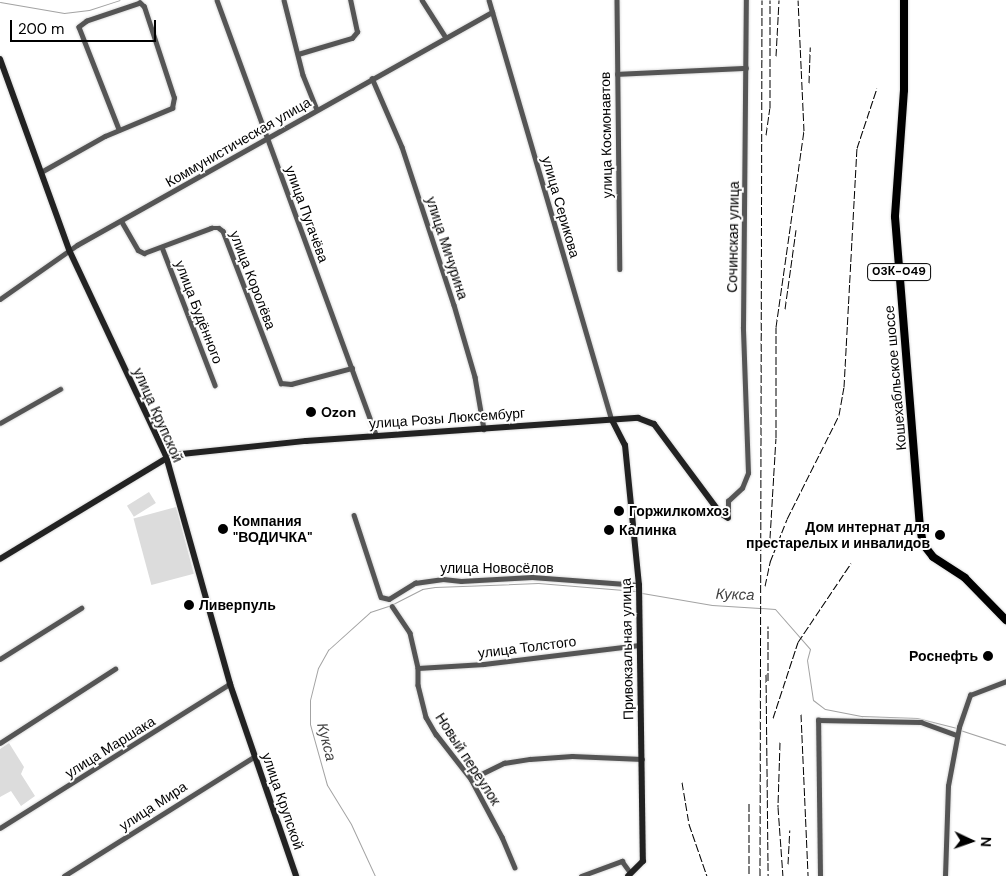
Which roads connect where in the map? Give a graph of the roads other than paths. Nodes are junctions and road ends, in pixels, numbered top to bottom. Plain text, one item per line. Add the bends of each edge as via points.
1 (217, 0) edge
2 (284, 0) edge
3 (350, 0) edge
4 (422, 0) edge
5 (489, 0) edge
6 (616, 0) edge
7 (746, 0) edge
8 (904, 0) edge
9 (492, 12) junction
10 (445, 36) junction
11 (298, 54) junction
12 (0, 59) edge
13 (746, 68) junction
14 (617, 74) junction
15 (372, 78) junction
16 (317, 109) junction
17 (119, 129) junction
18 (268, 140) junction
19 (41, 172) junction
20 (122, 222) junction
21 (162, 248) junction
22 (70, 252) junction
23 (620, 269) dead end
24 (0, 300) edge
25 (352, 368) junction
26 (215, 385) dead end
27 (60, 389) dead end
28 (612, 420) junction
29 (0, 423) edge
30 (484, 429) junction
31 (376, 436) junction
32 (166, 456) junction
33 (354, 515) dead end
34 (728, 518) joint
35 (0, 559) edge
36 (639, 590) junction
37 (392, 606) dead end
38 (82, 608) dead end
39 (1006, 620) edge
40 (639, 645) junction
41 (0, 659) edge
42 (418, 668) junction
43 (114, 669) dead end
44 (1006, 680) edge
45 (230, 684) junction
46 (958, 731) junction
47 (0, 744) edge
48 (254, 757) junction
49 (642, 759) junction
50 (471, 779) junction
51 (0, 828) edge
52 (515, 867) dead end
53 (629, 874) edge
54 (64, 876) edge
55 (296, 876) edge
56 (581, 876) edge
57 (820, 876) edge
58 (945, 876) edge

1 - 18 street, улица Пугачёва
2 - 11 street
3 - 11 street via 357,32 352,38
4 - 10 street
5 - 9 street, улица Серикова
6 - 14 street, улица Космонавтов
7 - 13 street, Сочинская улица
8 - 39 main road, Кошехабльское шоссе / 03К-049 via 904,90 895,217 923,544 933,557 965,578
9 - 10 street, Коммунистическая улица
9 - 28 street, улица Серикова
10 - 15 street, Коммунистическая улица
11 - 16 street
12 - 19 street, улица Крупской
13 - 14 street
13 - 34 street, Сочинская улица via 743,327 748,474 742,488 728,501
14 - 23 street, улица Космонавтов
15 - 16 street, Коммунистическая улица
15 - 30 street, улица Мичурина via 402,147 451,296 475,377
16 - 18 street, Коммунистическая улица
17 - 17 street via 168,111 174,103 140,3 86,21 79,27
17 - 19 street
18 - 20 street, Коммунистическая улица
18 - 25 street, улица Пугачёва
19 - 22 street, улица Крупской
20 - 21 street, улица Королёва via 138,250 150,253
20 - 22 street, Коммунистическая улица
21 - 25 street, улица Королёва via 211,228 223,231 281,383 291,384
21 - 26 street, улица Будённого
22 - 24 street, Коммунистическая улица
22 - 32 street, улица Крупской
25 - 31 street, улица Пугачёва
27 - 29 street
28 - 30 street, улица Розы Люксембург
28 - 34 street, улица Розы Люксембург via 638,418 654,424 720,514
28 - 36 street, Привокзальная улица via 625,445
30 - 31 street, улица Розы Люксембург
31 - 32 street, улица Розы Люксембург
32 - 35 street, улица Розы Люксембург
32 - 45 street, улица Крупской
33 - 36 street, улица Новосёлов via 381,597 389,598 415,583 443,579 532,577
36 - 40 street, Привокзальная улица
37 - 42 street, Новый переулок via 410,633
38 - 41 street
40 - 42 street, улица Толстого via 484,664
40 - 49 street, Привокзальная улица
42 - 50 street, Новый переулок via 418,685 426,717
43 - 47 street
44 - 46 street via 970,694
45 - 48 street, улица Крупской
45 - 51 street, улица Маршака
46 - 57 street via 921,722 818,720
46 - 58 street via 948,786
48 - 54 street, улица Мира
48 - 55 street, улица Крупской
49 - 50 street via 572,756 530,759 504,763
49 - 53 street, Привокзальная улица via 643,861
50 - 52 street, Новый переулок
53 - 56 street via 622,861

